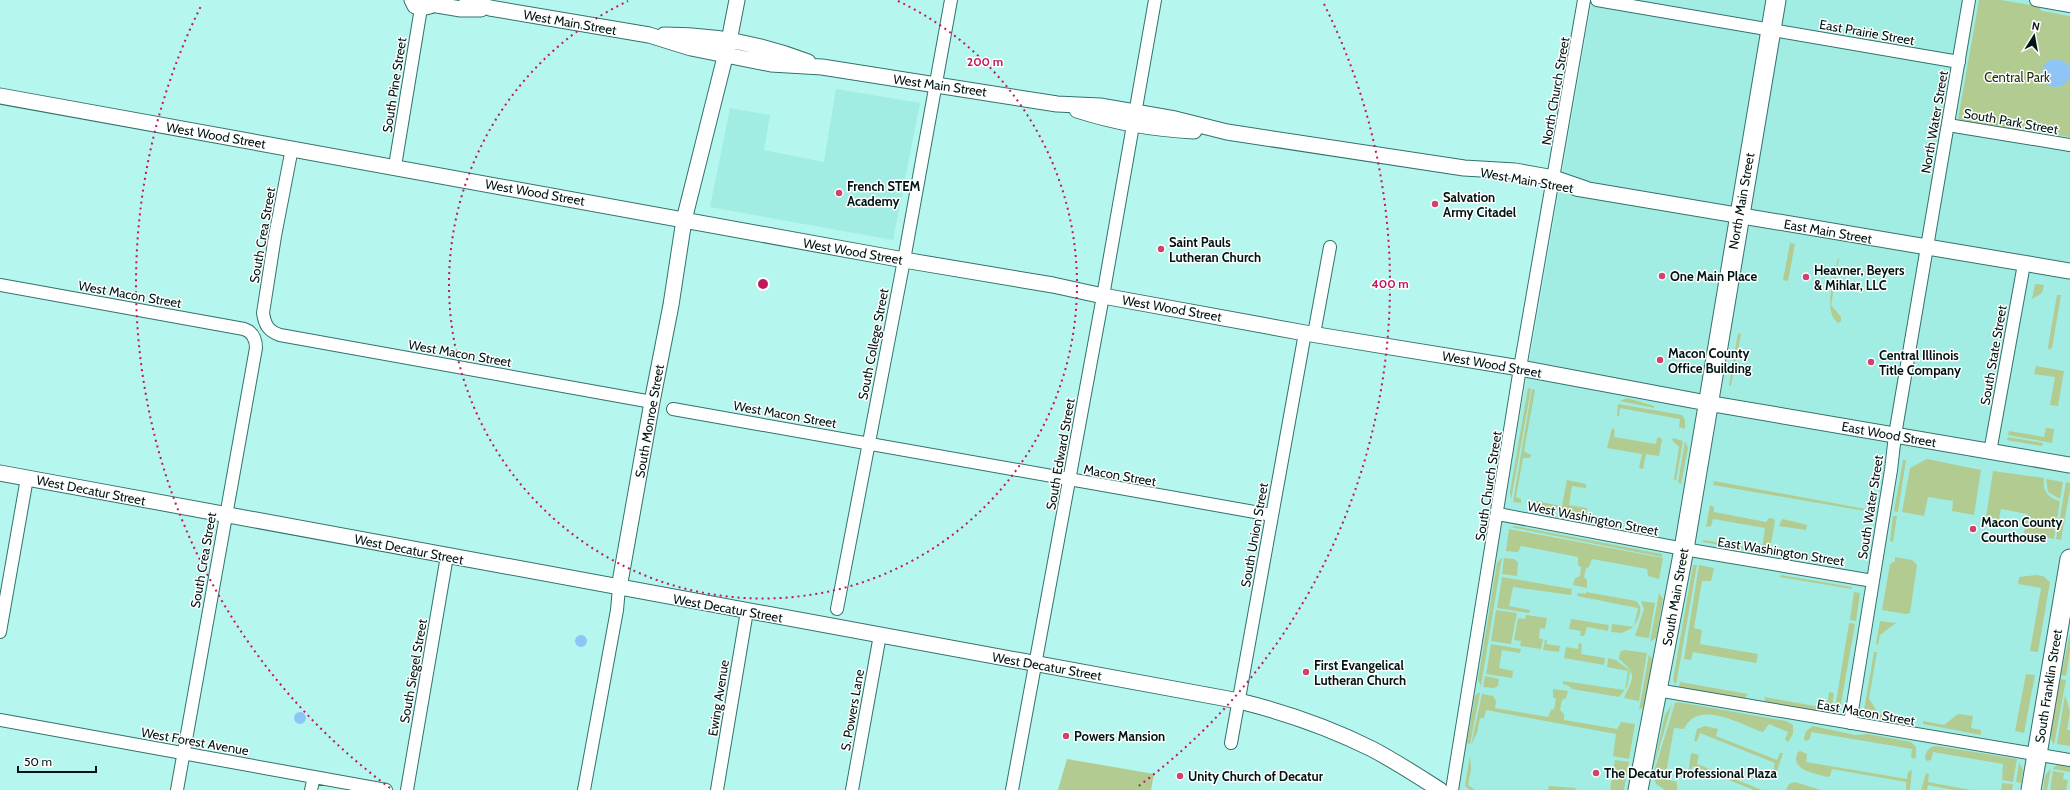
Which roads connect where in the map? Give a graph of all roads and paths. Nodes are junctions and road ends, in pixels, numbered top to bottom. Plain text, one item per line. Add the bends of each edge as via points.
1 (467, 0) edge
2 (737, 0) edge
3 (951, 0) edge
4 (1155, 0) edge
5 (1584, 0) edge
6 (1597, 0) edge
7 (1776, 0) edge
8 (1969, 0) edge
9 (2036, 0) edge
10 (419, 2) edge
11 (2070, 6) edge
12 (490, 8) junction
13 (1771, 30) junction
14 (728, 48) junction
15 (1959, 62) junction
16 (935, 85) junction
17 (0, 96) edge
18 (1134, 118) junction
19 (1948, 125) junction
20 (2070, 145) edge
21 (292, 148) junction
22 (395, 166) junction
23 (1553, 182) junction
24 (1586, 189) joint
25 (1738, 216) junction
26 (684, 220) junction
27 (1330, 247) dead end
28 (1927, 248) junction
29 (904, 260) junction
30 (2024, 264) junction
31 (2070, 271) edge
32 (0, 285) edge
33 (1103, 296) junction
34 (266, 327) joint
35 (1310, 333) junction
36 (253, 336) joint
37 (1520, 368) junction
38 (652, 402) junction
39 (1707, 403) junction
40 (674, 409) dead end
41 (1895, 436) junction
42 (869, 444) junction
43 (1990, 452) junction
44 (2070, 465) edge
45 (0, 473) edge
46 (27, 478) junction
47 (1069, 480) junction
48 (1498, 514) junction
49 (226, 515) junction
50 (1272, 515) junction
51 (1684, 549) junction
52 (447, 556) junction
53 (2070, 559) edge
54 (1873, 581) junction
55 (619, 588) junction
56 (837, 608) dead end
57 (747, 611) junction
58 (2065, 615) edge
59 (0, 632) edge
60 (880, 636) junction
61 (1036, 664) junction
62 (1657, 690) junction
63 (1239, 701) junction
64 (0, 720) edge
65 (1850, 723) junction
66 (1230, 743) dead end
67 (183, 754) junction
68 (2037, 755) junction
69 (2070, 760) edge
70 (314, 777) junction
71 (177, 790) edge
72 (311, 790) edge
73 (386, 790) edge
74 (407, 790) edge
75 (584, 790) edge
76 (717, 790) edge
77 (852, 790) edge
78 (1012, 790) edge
79 (1440, 790) edge
80 (1452, 790) edge
81 (1638, 790) edge
82 (2032, 790) edge

1 - 12 street, West Main Street
2 - 14 street, South Monroe Street
3 - 16 street, South College Street
4 - 18 street, South Edward Street
5 - 23 street, North Church Street
6 - 13 street, East Prairie Street
7 - 13 main road, North Main Street
8 - 15 street, North Water Street
9 - 11 street
10 - 12 street, West Main Street via 461,9
10 - 22 street, South Pine Street
12 - 14 street, West Main Street via 649,35 695,35
13 - 15 street, East Prairie Street
13 - 25 main road, North Main Street
14 - 16 street, West Main Street via 775,49 822,67
14 - 26 street, South Monroe Street
15 - 19 street, North Water Street
16 - 18 street, West Main Street via 1057,104 1100,106
16 - 29 street, South College Street
17 - 21 street, West Wood Street
18 - 23 street, West Main Street via 1175,119 1227,132 1464,168 1514,180
18 - 33 street, South Edward Street
19 - 20 street, South Park Street
19 - 28 street, North Water Street
21 - 22 street, West Wood Street
21 - 34 street, South Crea Street via 263,313
22 - 26 street, West Wood Street
23 - 24 street, West Main Street
23 - 37 street, South Church Street
24 - 25 street, East Main Street
25 - 28 street, East Main Street
25 - 39 main road, North Main Street
26 - 29 street, West Wood Street
26 - 38 street, South Monroe Street
27 - 35 street, South Union Street
28 - 30 street, East Main Street
28 - 41 street, South Water Street
29 - 33 street, West Wood Street
29 - 42 street, South College Street
30 - 31 street, East Main Street
30 - 43 street, South State Street
32 - 36 street, West Macon Street via 244,329
33 - 35 street, West Wood Street
33 - 47 street, South Edward Street
34 - 38 street, West Macon Street via 280,335
35 - 37 street, West Wood Street
35 - 50 street, South Union Street
36 - 49 street, South Crea Street via 256,348
37 - 39 street, West Wood Street
37 - 48 street, South Church Street
38 - 55 street, South Monroe Street
39 - 41 street, East Wood Street
39 - 51 main road, South Main Street
40 - 42 street, West Macon Street
41 - 43 street, East Wood Street
41 - 54 street, South Water Street
42 - 47 street, Macon Street
42 - 56 street, South College Street
43 - 44 street, East Wood Street
45 - 46 street, West Decatur Street
46 - 49 street, West Decatur Street
46 - 59 street
47 - 50 street, Macon Street
47 - 61 street, South Edward Street
48 - 51 street, West Washington Street
48 - 80 street, South Church Street
49 - 52 street, West Decatur Street
49 - 67 street, South Crea Street
50 - 63 street, South Union Street
51 - 54 street, East Washington Street
51 - 62 main road, South Main Street
52 - 55 street, West Decatur Street
52 - 74 street, South Siegel Street
53 - 58 main road, South Franklin Street
54 - 65 street, South Water Street
55 - 57 street, West Decatur Street
55 - 75 street, South Monroe Street
57 - 60 street, West Decatur Street
57 - 76 street, Ewing Avenue
58 - 68 main road, South Franklin Street
60 - 61 street, West Decatur Street
60 - 77 street, S. Powers Lane
61 - 63 street, West Decatur Street
61 - 78 street, South Edward Street
62 - 65 street, East Macon Street
62 - 81 main road, South Main Street
63 - 66 street, South Union Street
63 - 79 street, West Decatur Street via 1330,730 1372,749
64 - 67 street, West Forest Avenue
65 - 68 street, East Macon Street
67 - 70 street, West Forest Avenue
67 - 71 street, South Crea Street
68 - 69 street, East Macon Street
68 - 82 main road, South Franklin Street
70 - 72 street
70 - 73 street, West Forest Avenue

